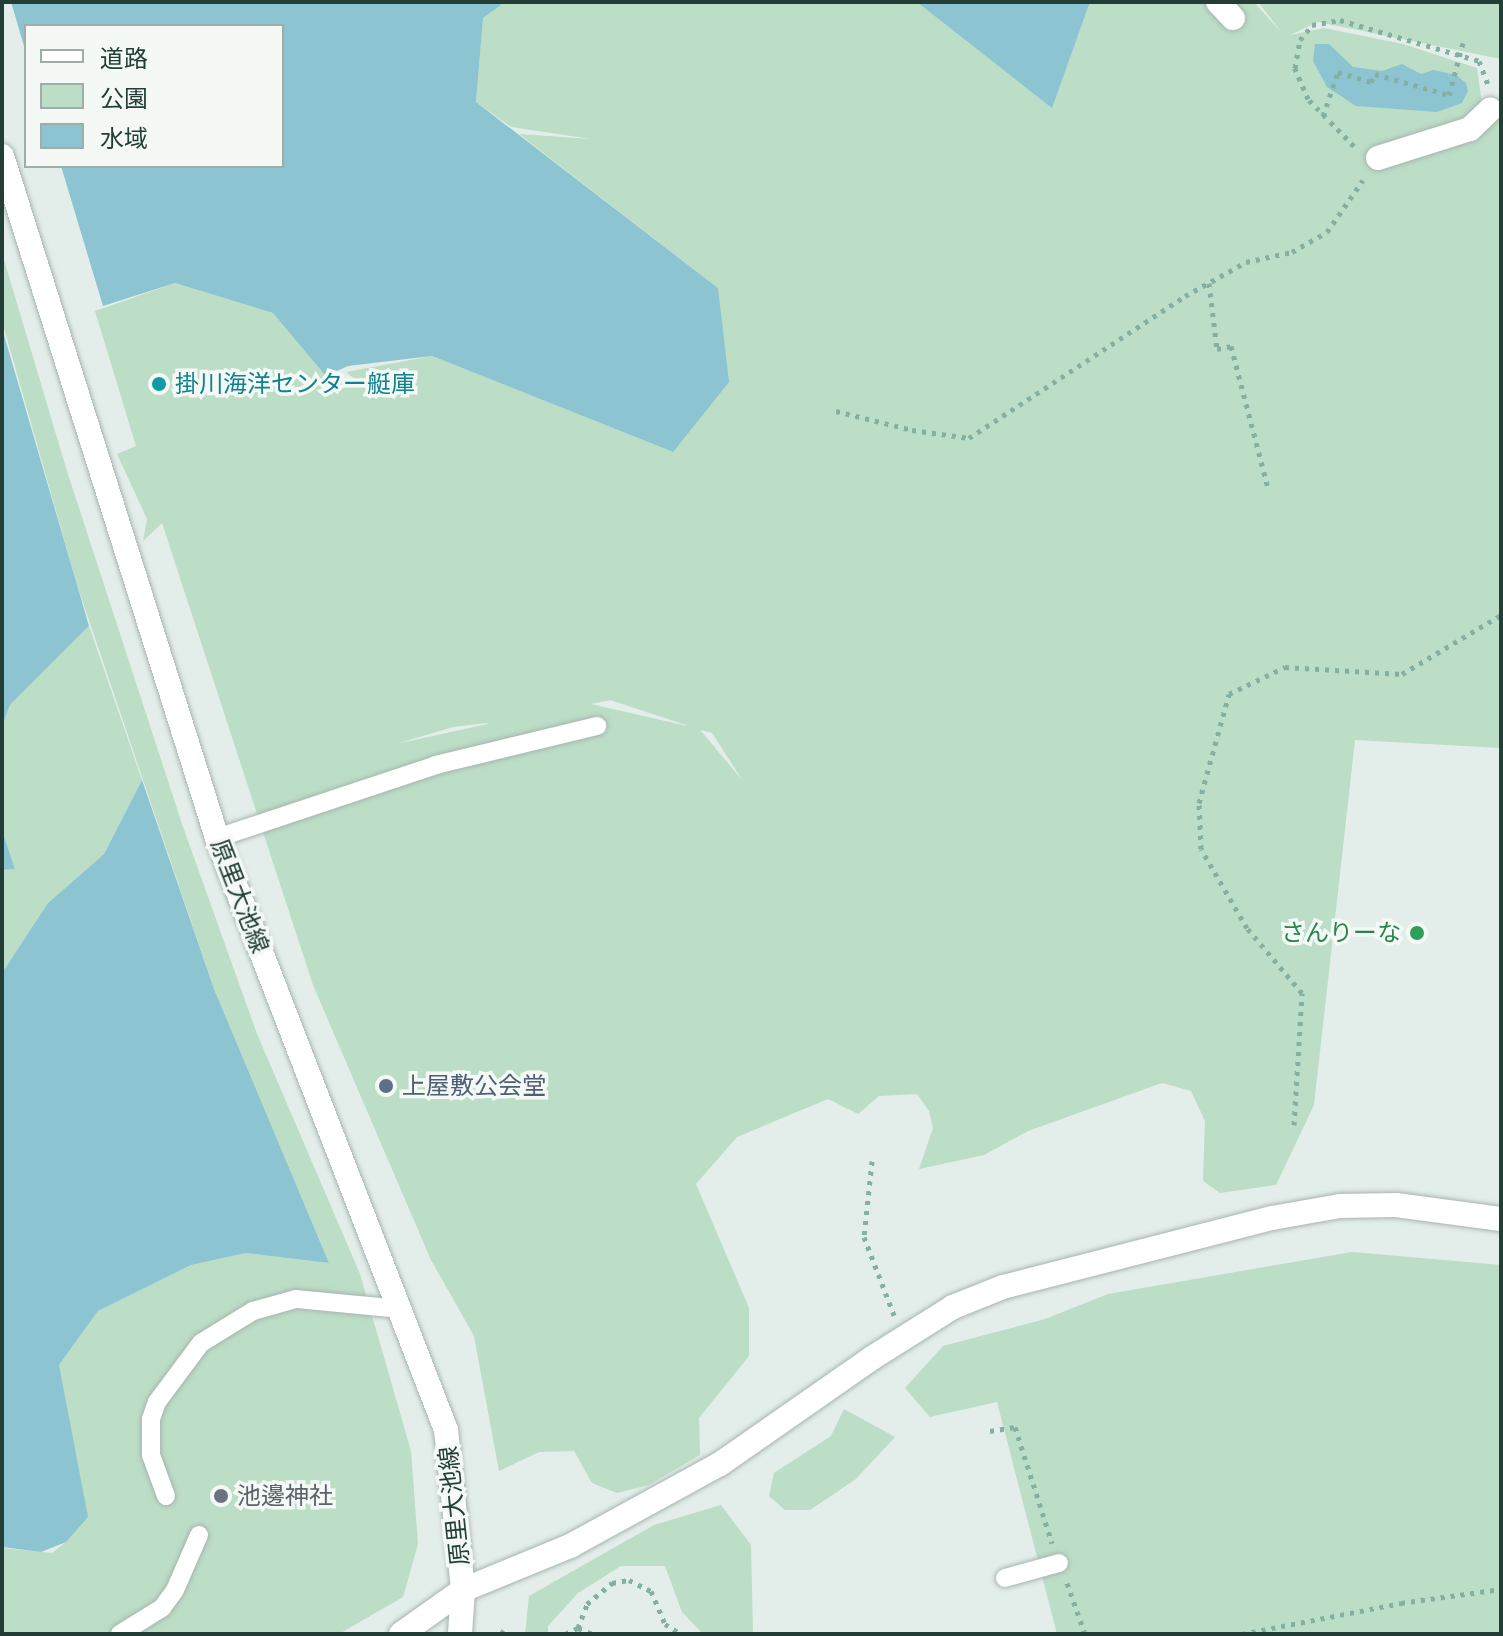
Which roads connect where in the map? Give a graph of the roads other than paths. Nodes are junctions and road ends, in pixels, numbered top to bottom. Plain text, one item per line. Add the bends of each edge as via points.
1 (1490, 110) road end
2 (2, 156) edge
3 (1378, 158) road end
4 (597, 726) dead end
5 (217, 838) junction
6 (1501, 1219) edge
7 (400, 1309) junction
8 (166, 1496) dead end
9 (199, 1535) dead end
10 (1059, 1563) road end
11 (1005, 1578) dead end
12 (463, 1590) junction
13 (120, 1634) edge
14 (401, 1634) edge
15 (460, 1634) edge

1 - 3 main road via 1470,129
2 - 5 main road, 原里大池線
4 - 5 lane via 436,765
5 - 7 main road, 原里大池線
6 - 12 main road via 1396,1205 1340,1206 1272,1218 1003,1287 953,1307 720,1464 572,1545
7 - 8 lane via 296,1299 253,1311 201,1343 157,1402 151,1419 151,1455
7 - 12 main road, 原里大池線 via 446,1430
9 - 13 lane via 162,1608
10 - 11 lane
12 - 14 main road
12 - 15 main road, 原里大池線

